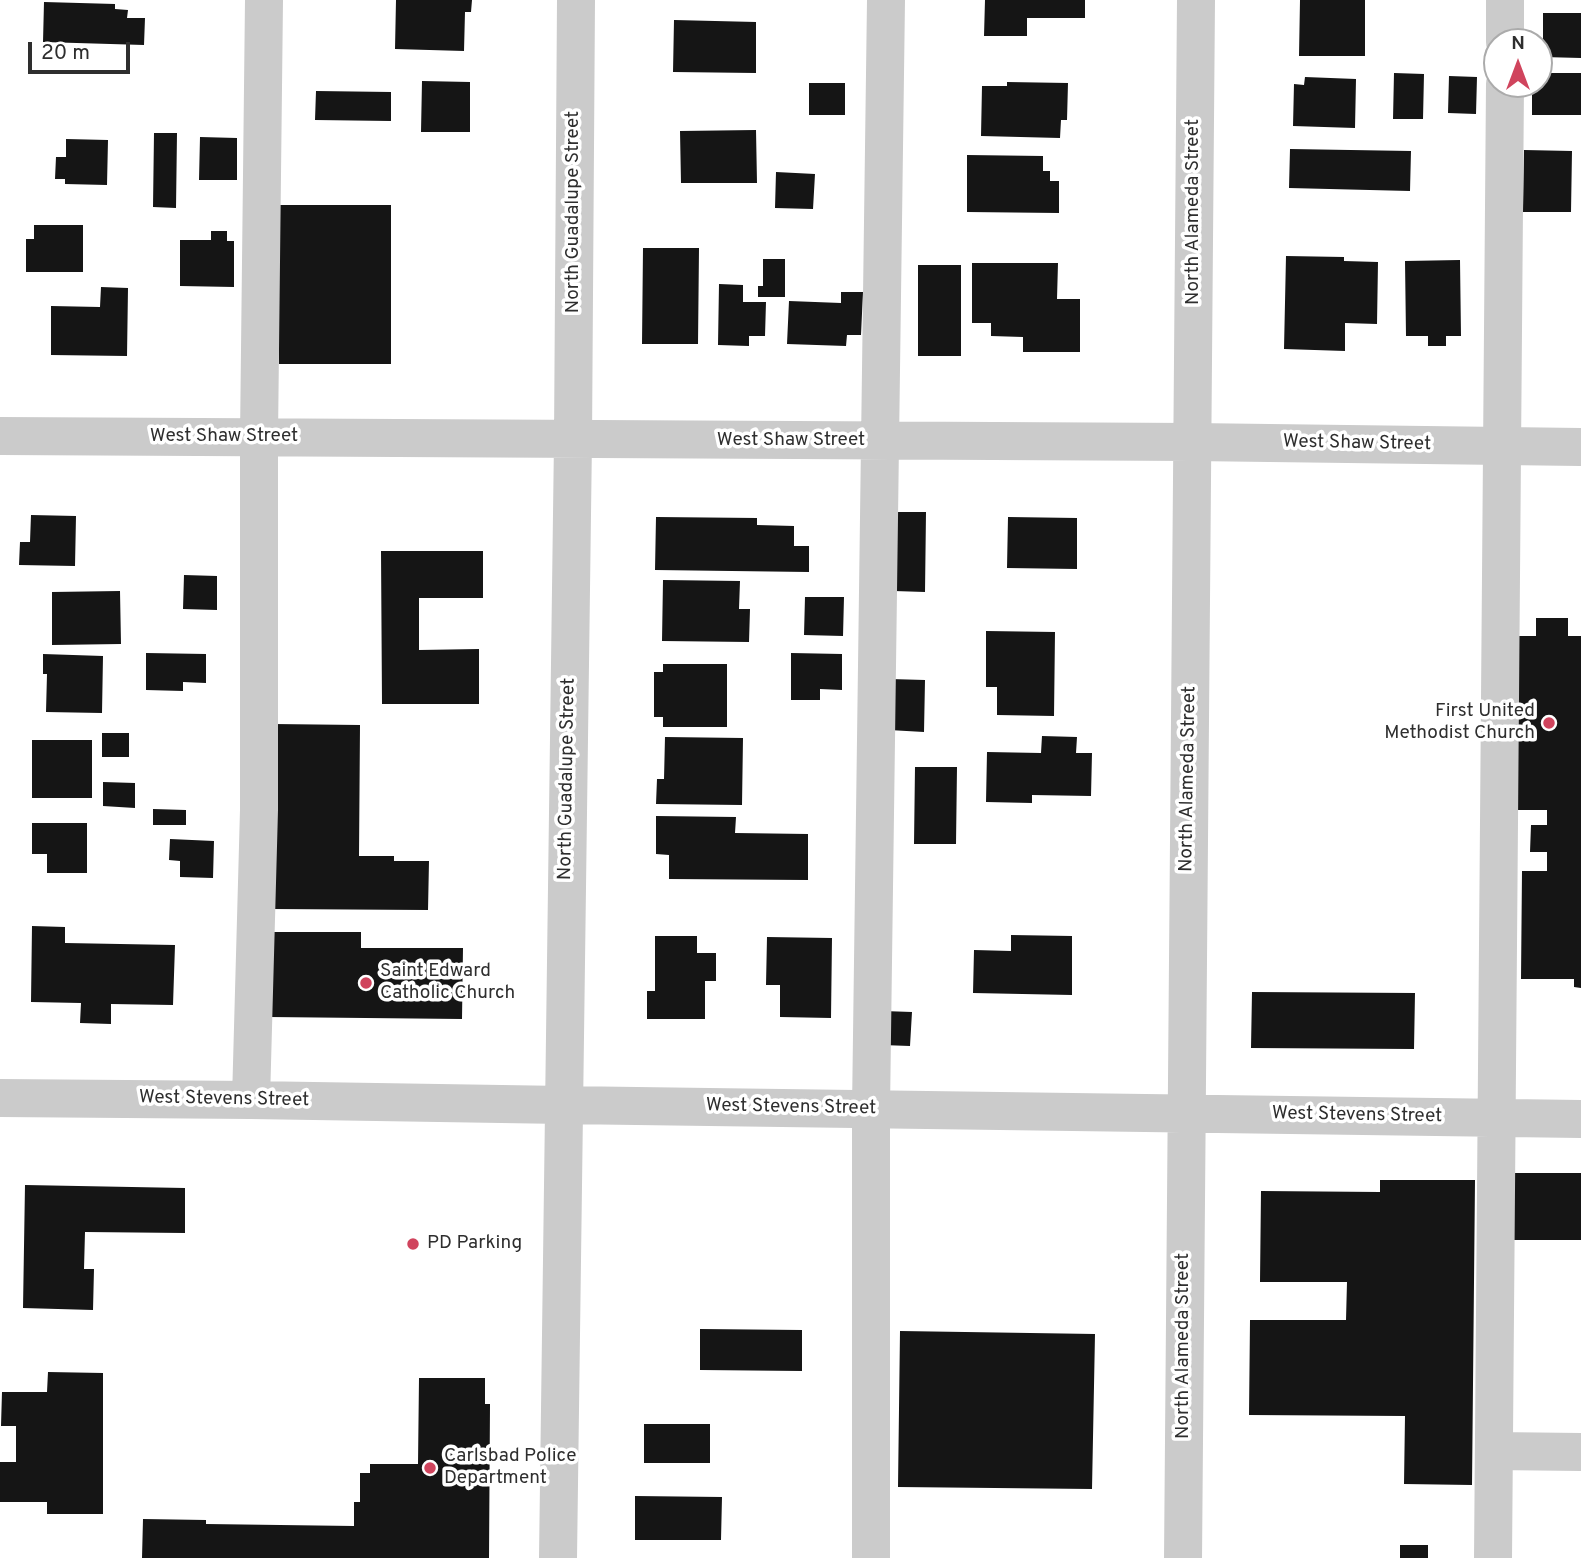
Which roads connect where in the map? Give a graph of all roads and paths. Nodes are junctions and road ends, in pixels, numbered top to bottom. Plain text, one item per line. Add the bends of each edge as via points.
1 (264, 0) edge
2 (576, 0) edge
3 (886, 0) edge
4 (1196, 0) edge
5 (1505, 0) edge
6 (1505, 28) edge
7 (1505, 98) edge
8 (0, 436) edge
9 (259, 437) junction
10 (573, 440) junction
11 (879, 441) junction
12 (1192, 442) junction
13 (1503, 446) junction
14 (1581, 447) edge
15 (0, 1098) edge
16 (251, 1100) junction
17 (564, 1105) junction
18 (871, 1109) junction
19 (1186, 1113) junction
20 (1498, 1118) junction
21 (1581, 1119) edge
22 (1494, 1451) junction
23 (1581, 1452) edge
24 (558, 1558) edge
25 (871, 1558) edge
26 (1182, 1558) edge
27 (1493, 1558) edge

1 - 9 street
2 - 10 street, North Guadalupe Street
3 - 11 street
4 - 12 street, North Alameda Street
5 - 6 street
7 - 13 street
8 - 9 street, West Shaw Street
9 - 10 street, West Shaw Street
9 - 16 street via 259,810
10 - 11 street, West Shaw Street
10 - 17 street, North Guadalupe Street
11 - 12 street, West Shaw Street
11 - 18 street
12 - 13 street, West Shaw Street
12 - 19 street, North Alameda Street
13 - 14 street, West Shaw Street
13 - 20 street
15 - 16 street, West Stevens Street
16 - 17 street, West Stevens Street
17 - 18 street, West Stevens Street
17 - 24 street, North Guadalupe Street
18 - 19 street, West Stevens Street
18 - 25 street
19 - 20 street, West Stevens Street
19 - 26 street, North Alameda Street
20 - 21 street, West Stevens Street
20 - 22 street
22 - 23 street
22 - 27 street

